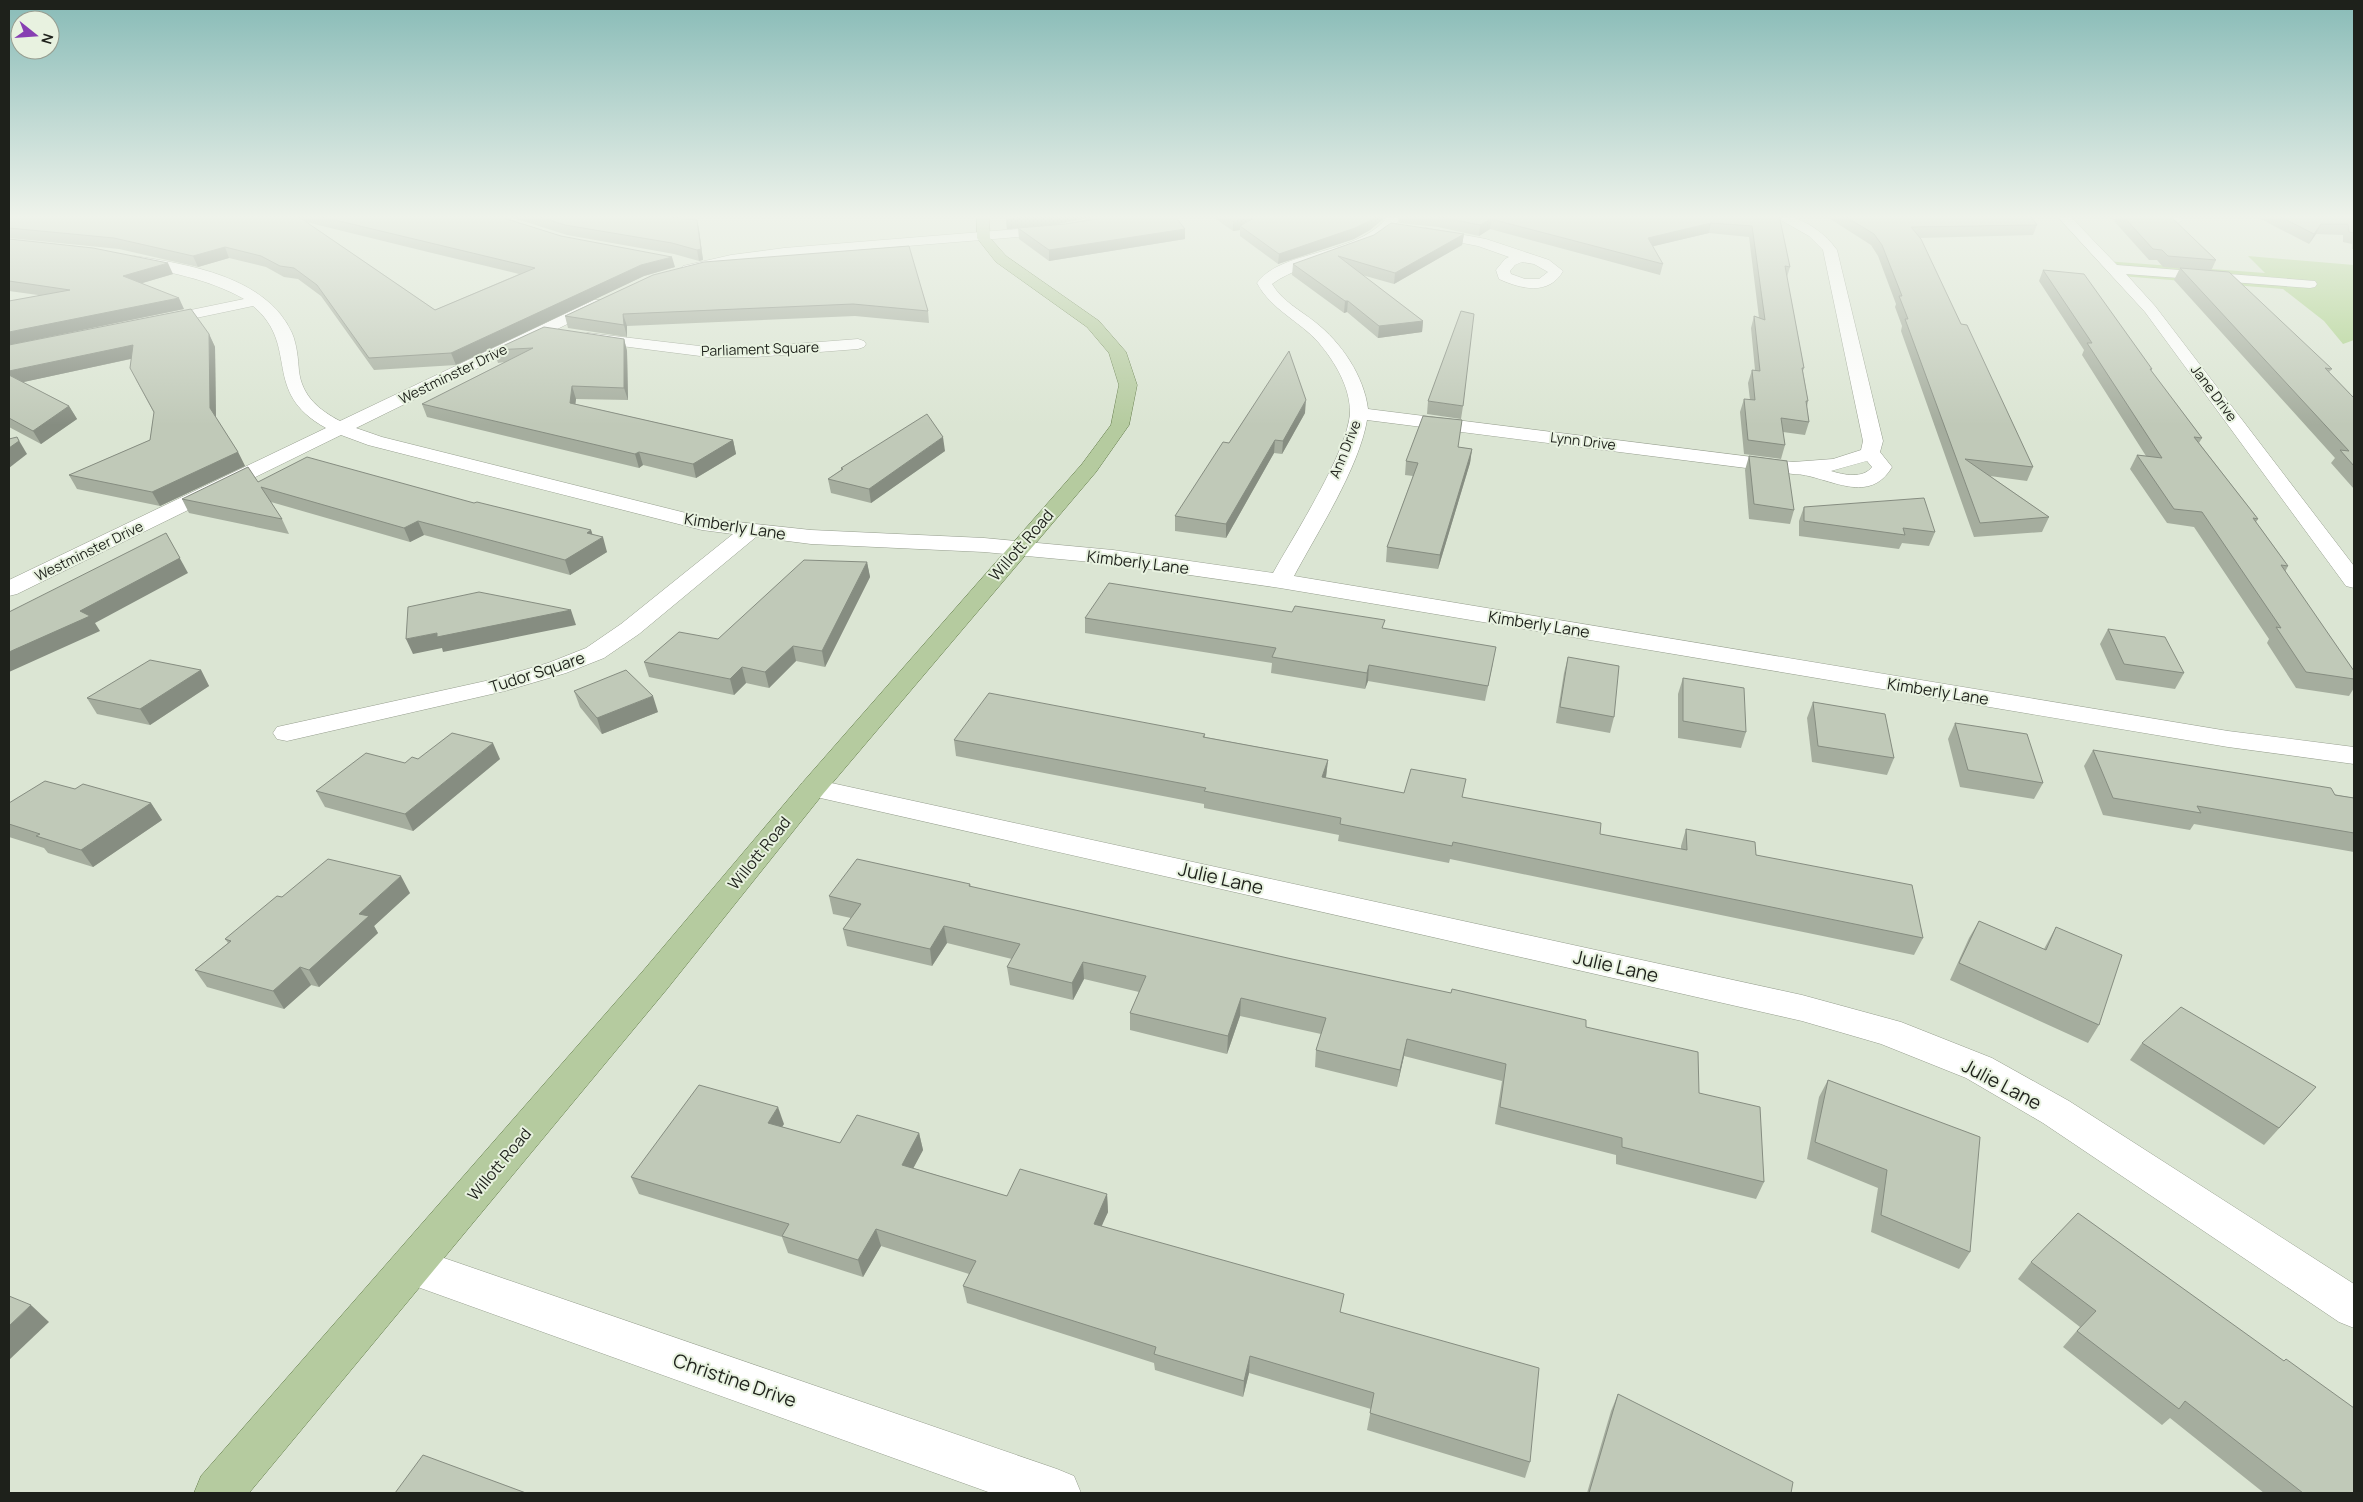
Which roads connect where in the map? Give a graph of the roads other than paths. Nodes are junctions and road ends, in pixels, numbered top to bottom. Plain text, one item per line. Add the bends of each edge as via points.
1 (226, 285) edge
2 (1038, 285) edge
3 (1265, 285) edge
4 (1838, 285) edge
5 (2128, 285) edge
6 (611, 298) edge
7 (257, 301) junction
8 (143, 325) edge
9 (542, 331) junction
10 (858, 344) dead end
11 (1359, 414) junction
12 (341, 429) junction
13 (750, 531) junction
14 (1018, 548) junction
15 (1280, 581) junction
16 (2354, 581) edge
17 (9, 589) edge
18 (287, 732) dead end
19 (2354, 756) edge
20 (813, 788) junction
21 (412, 1266) junction
22 (2354, 1308) edge
23 (218, 1493) edge
24 (1058, 1493) edge

1 - 7 street, Kimberly Lane
2 - 14 main road, Willott Road via 1096,326 1117,351 1128,390 1120,424 1106,446
3 - 11 street, Ann Drive via 1268,293 1314,327 1339,357 1355,391
4 - 11 street, Lynn Drive via 1873,441 1870,453 1882,467 1873,477 1834,479 1807,468
5 - 16 street, Jane Drive via 2150,309
6 - 9 street, Westminster Drive
7 - 8 street
7 - 12 street, Kimberly Lane via 273,316 285,337 293,385 300,400 319,417
9 - 10 street, Parliament Square via 708,352 755,352
9 - 12 street, Westminster Drive
11 - 15 street, Ann Drive via 1340,468
12 - 13 street, Kimberly Lane via 375,441 612,501 710,525
12 - 17 street, Westminster Drive
13 - 14 street, Kimberly Lane
13 - 18 street, Tudor Square via 630,629 595,653 496,686
14 - 15 street, Kimberly Lane via 1113,557
14 - 20 main road, Willott Road
15 - 19 street, Kimberly Lane via 2228,739
20 - 21 main road, Willott Road
20 - 22 street, Julie Lane via 1793,1006 1889,1032 1979,1068 2056,1112
21 - 23 main road, Willott Road
21 - 24 street, Christine Drive

